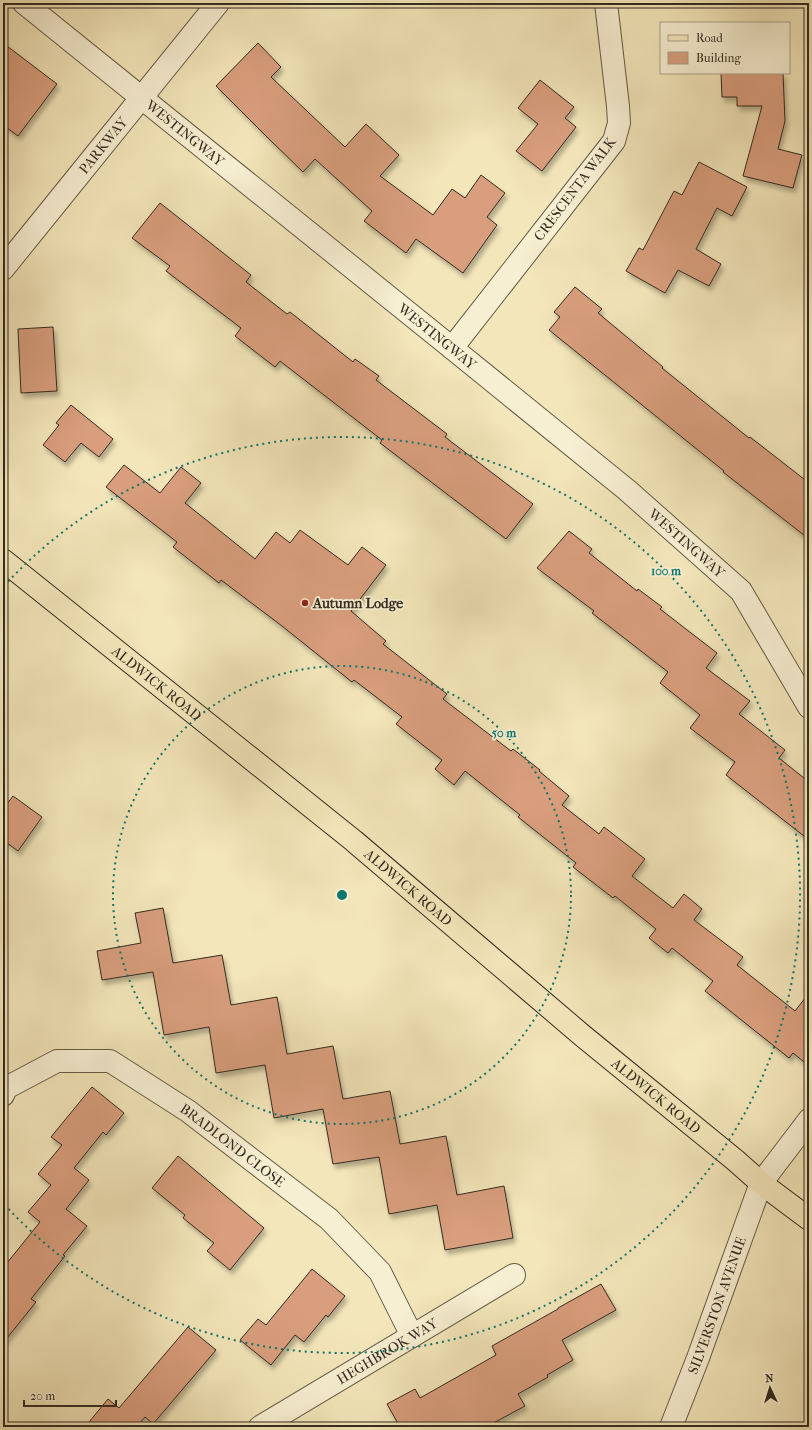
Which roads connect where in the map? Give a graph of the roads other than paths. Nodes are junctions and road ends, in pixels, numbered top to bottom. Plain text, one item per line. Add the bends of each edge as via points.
1 (24, 3) edge
2 (218, 3) edge
3 (606, 3) edge
4 (141, 98) junction
5 (3, 269) edge
6 (452, 348) junction
7 (3, 560) edge
8 (809, 707) edge
9 (3, 1095) edge
10 (809, 1120) edge
11 (761, 1183) junction
12 (809, 1219) edge
13 (514, 1275) dead end
14 (412, 1336) junction
15 (260, 1427) edge
16 (671, 1427) edge

1 - 4 street, WESTINGWAY
2 - 4 street, PARKWAY
3 - 6 street, CRESCENTA WALK via 618,106 614,141
4 - 5 street, PARKWAY
4 - 6 street, WESTINGWAY
6 - 8 street, WESTINGWAY via 627,490 741,591
7 - 11 main road, ALDWICK ROAD via 354,841
9 - 14 street, BRADLOND CLOSE via 6,1088 57,1061 110,1060 188,1111 329,1220 380,1272
10 - 11 street, SILVERSTON AVENUE
11 - 12 main road, ALDWICK ROAD
11 - 16 street, SILVERSTON AVENUE
13 - 14 street, HEGHBROK WAY
14 - 15 street, HEGHBROK WAY

